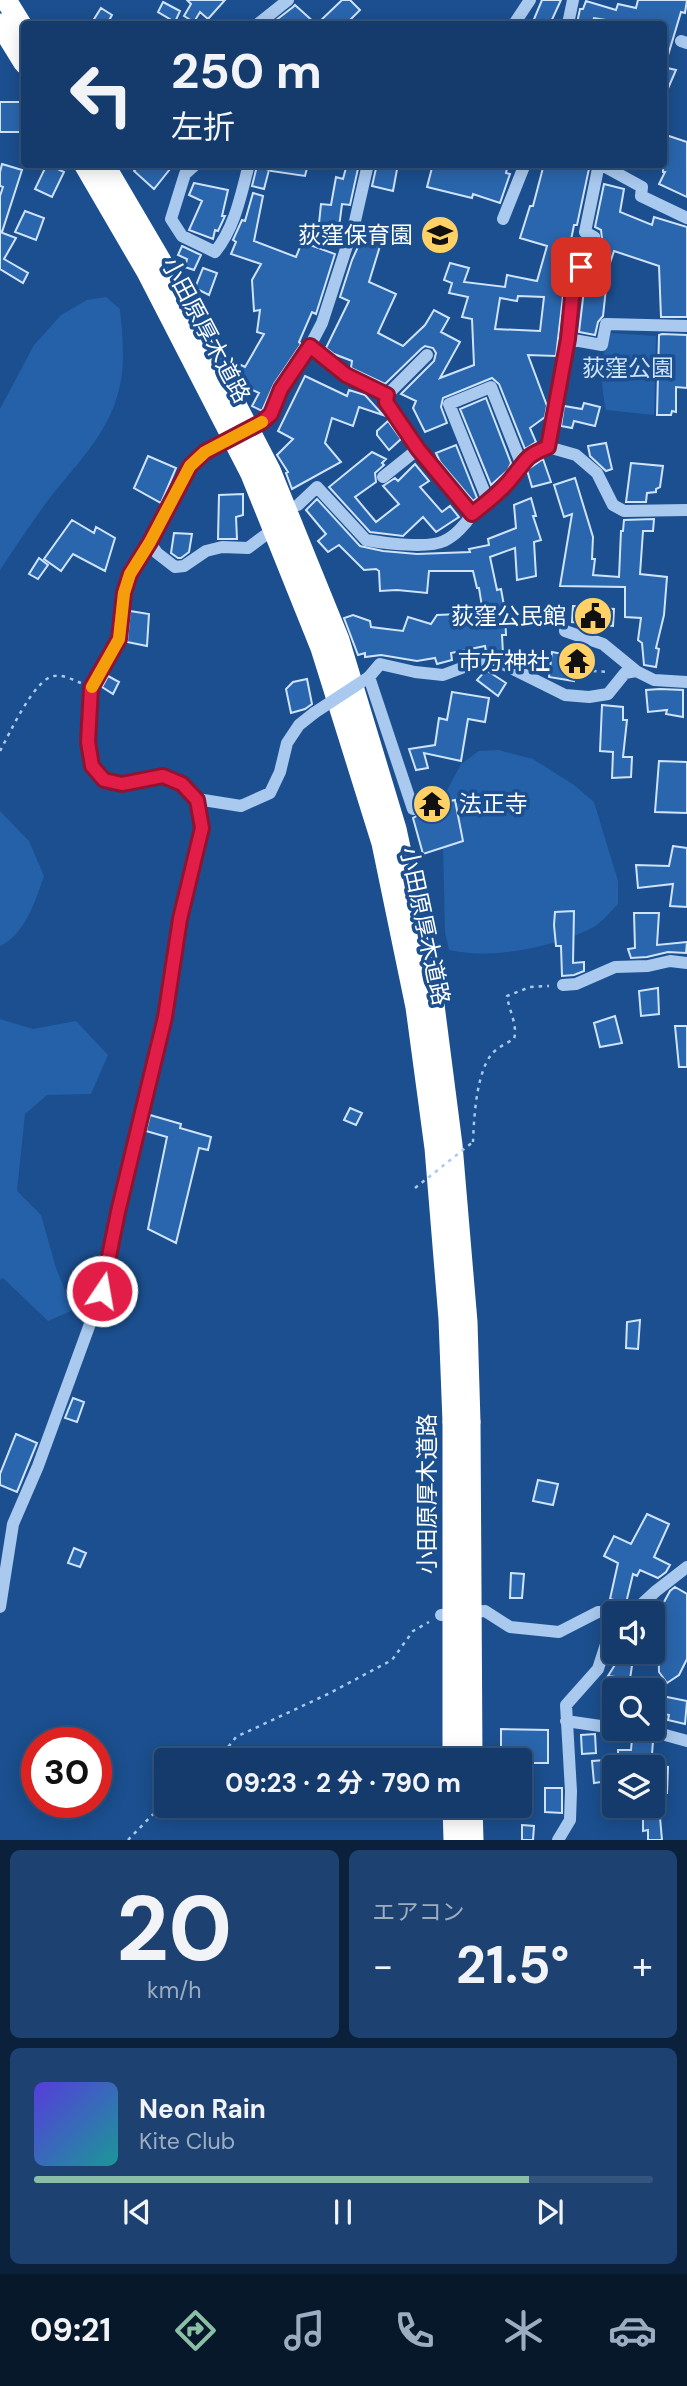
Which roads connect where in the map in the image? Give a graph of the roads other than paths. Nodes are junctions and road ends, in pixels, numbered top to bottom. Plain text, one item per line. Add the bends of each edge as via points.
1 (6, 0) edge
2 (288, 0) edge
3 (530, 0) edge
4 (573, 0) edge
5 (262, 21) edge
6 (516, 21) edge
7 (569, 21) edge
8 (0, 24) edge
9 (21, 24) edge
10 (21, 57) edge
11 (86, 168) edge
12 (106, 168) edge
13 (192, 168) edge
14 (247, 168) edge
15 (367, 168) edge
16 (523, 168) edge
17 (599, 168) edge
18 (607, 168) edge
19 (687, 218) edge
20 (503, 219) dead end
21 (687, 326) edge
22 (568, 339) junction
23 (310, 346) junction
24 (427, 355) dead end
25 (387, 395) junction
26 (548, 447) junction
27 (418, 449) junction
28 (521, 463) junction
29 (383, 477) dead end
30 (488, 501) junction
31 (298, 505) dead end
32 (687, 510) edge
33 (472, 514) junction
34 (264, 536) dead end
35 (150, 542) junction
36 (565, 631) dead end
37 (630, 672) junction
38 (369, 677) junction
39 (687, 682) edge
40 (197, 800) junction
41 (413, 809) dead end
42 (687, 962) edge
43 (563, 985) road end
44 (462, 1422) junction
45 (6, 1524) edge
46 (687, 1567) edge
47 (645, 1601) edge
48 (0, 1607) edge
49 (602, 1612) edge
50 (441, 1615) road end
51 (602, 1657) edge
52 (566, 1721) junction
53 (602, 1726) edge
54 (665, 1735) edge
55 (687, 1741) edge
56 (453, 1748) edge
57 (472, 1748) edge
58 (460, 1818) edge
59 (466, 1818) edge
60 (454, 1840) edge
61 (472, 1840) edge
62 (558, 1840) edge

1 - 9 highway
2 - 5 street
3 - 6 street
4 - 7 street
8 - 10 highway
11 - 44 highway, 小田原厚木道路 via 147,272 251,474 321,648 382,843 416,1007
12 - 44 highway, 小田原厚木道路 via 161,261 270,470 339,639 396,829 434,1005 452,1146 467,1322
13 - 14 street via 171,219 182,236 215,251 236,213
15 - 23 street via 351,233
16 - 20 street
17 - 22 street via 585,232 594,237 572,298
18 - 19 street via 642,187 641,196
21 - 22 street via 606,324 602,345
22 - 26 street
23 - 25 street via 346,375
23 - 35 street, bridge via 281,389 271,414 205,452 190,466
24 - 25 street
25 - 27 street via 386,402
26 - 28 street
26 - 32 street via 576,455 597,473 613,506 624,511
27 - 29 street
27 - 33 street
28 - 30 street
28 - 30 street via 491,387 449,404
30 - 33 street
31 - 33 street via 317,487 366,540 399,545 441,543
34 - 35 street via 248,548 206,551 175,567
35 - 40 street via 130,574 119,639 91,688 88,742 92,766 104,780 122,784 163,776 182,784
36 - 37 street via 603,644
37 - 38 street via 608,694 589,697 565,695 505,665 484,660 443,675 380,664
37 - 39 street via 654,680
38 - 40 street, bridge via 299,725 287,743 270,793 241,806
38 - 41 street
40 - 45 street via 202,828 180,919 165,1017 102,1291 37,1466
42 - 43 street via 615,967
44 - 56 highway, 小田原厚木道路, bridge
44 - 57 highway, 小田原厚木道路, bridge
45 - 48 street
46 - 47 street
49 - 50 street via 559,1632 510,1627 485,1611
51 - 52 street via 598,1669 566,1705
52 - 53 street
52 - 62 street via 570,1820
54 - 55 street
58 - 60 highway
59 - 61 highway

